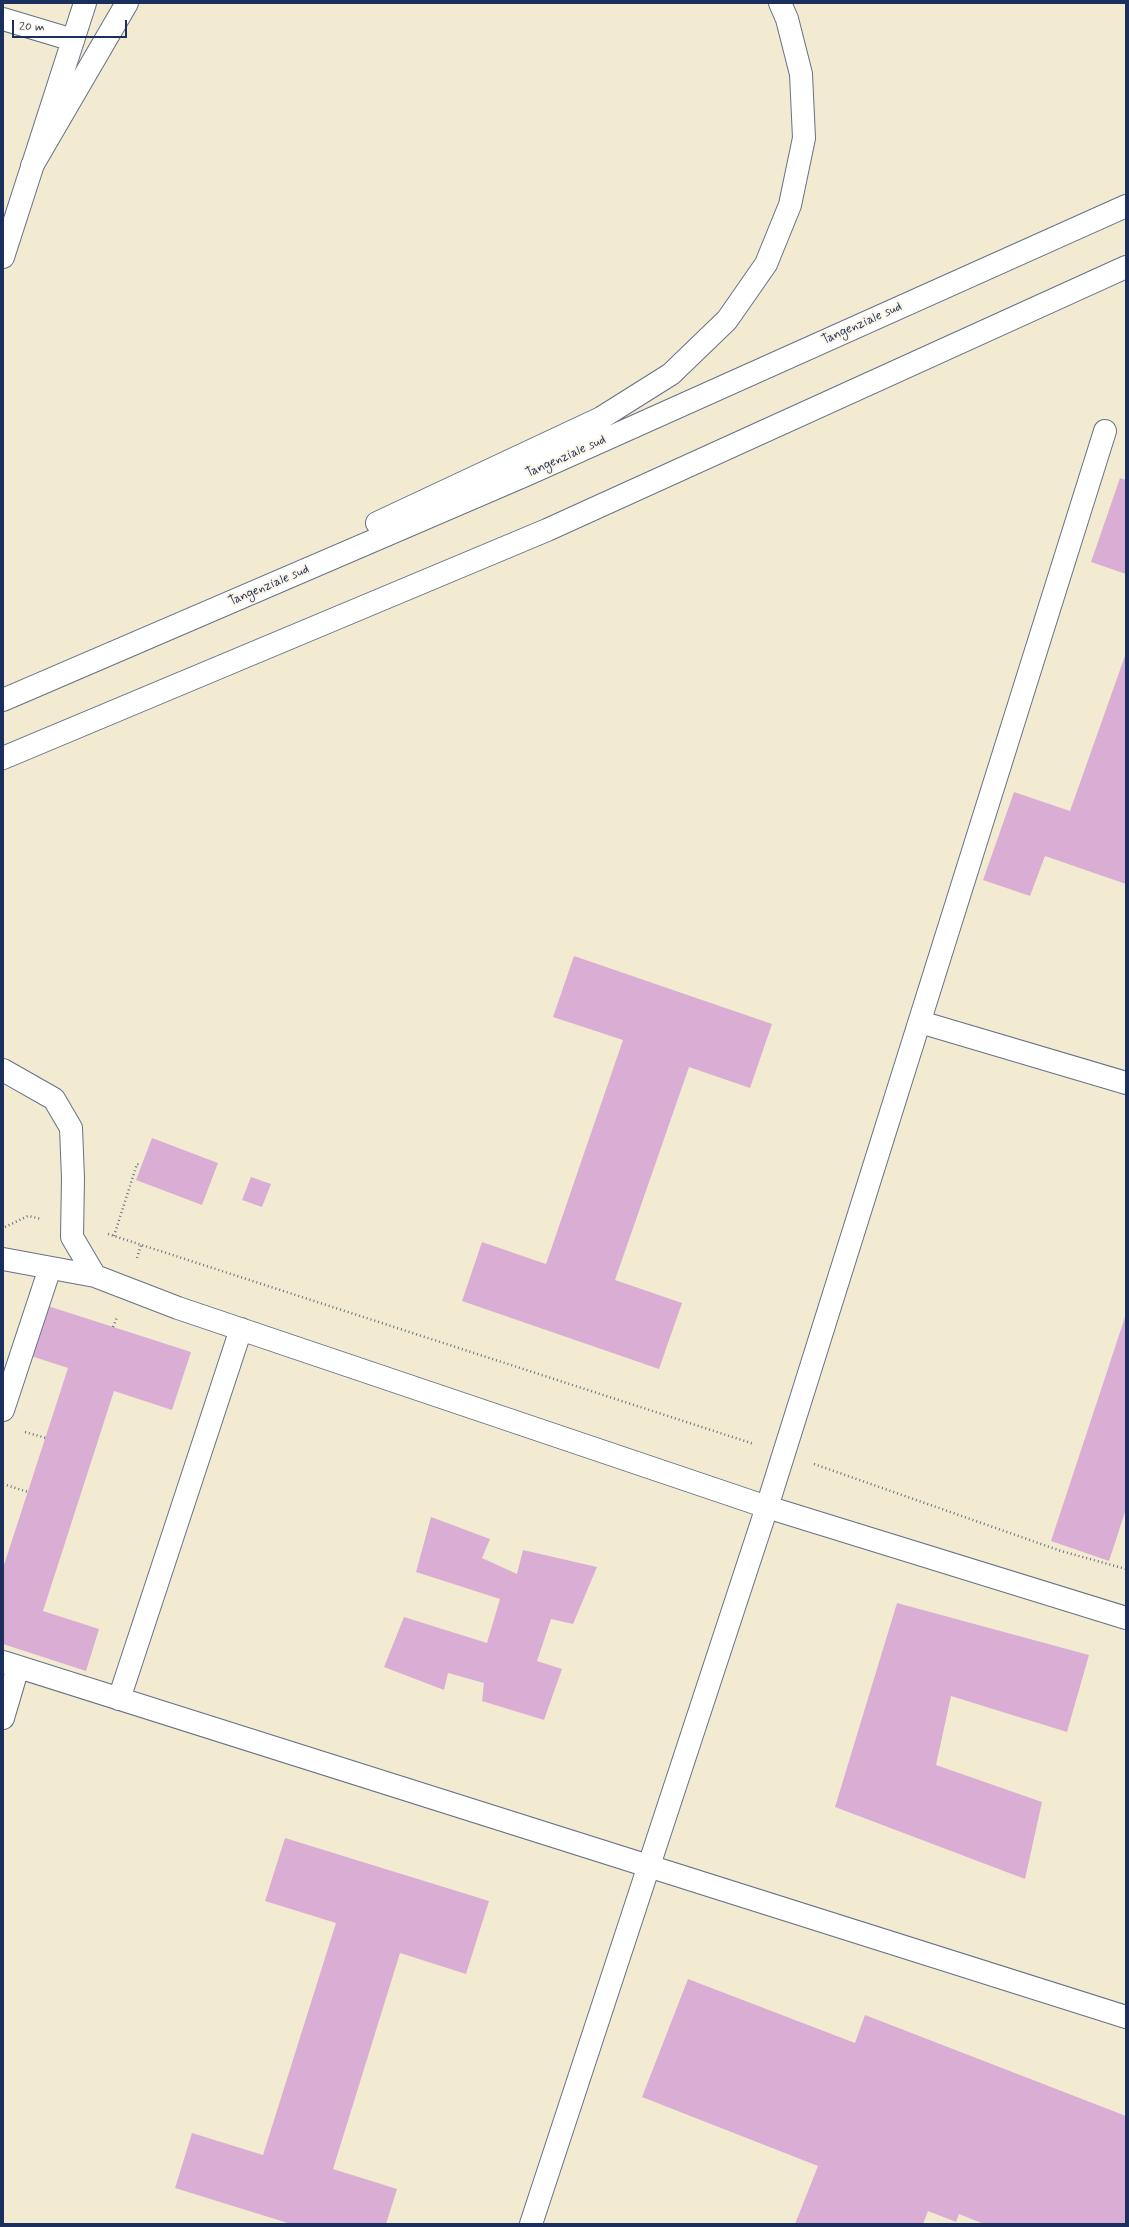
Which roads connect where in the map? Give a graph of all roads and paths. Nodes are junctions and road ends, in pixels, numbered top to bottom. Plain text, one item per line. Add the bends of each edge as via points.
1 (85, 3) edge
2 (127, 3) edge
3 (780, 3) edge
4 (3, 19) edge
5 (73, 40) junction
6 (32, 166) junction
7 (1126, 206) edge
8 (3, 257) edge
9 (1126, 267) edge
10 (1105, 431) dead end
11 (522, 466) junction
12 (3, 700) edge
13 (3, 758) edge
14 (920, 1022) junction
15 (3, 1070) edge
16 (1126, 1083) edge
17 (141, 1166) dead end
18 (73, 1223) junction
19 (3, 1228) edge
20 (114, 1236) junction
21 (3, 1259) edge
22 (50, 1268) junction
23 (95, 1276) junction
24 (241, 1329) junction
25 (3, 1410) edge
26 (784, 1453) junction
27 (3, 1484) edge
28 (28, 1492) dead end
29 (767, 1507) junction
30 (1126, 1569) edge
31 (1126, 1618) edge
32 (10, 1664) edge
33 (118, 1699) junction
34 (3, 1718) edge
35 (649, 1867) junction
36 (1126, 2017) edge
37 (531, 2224) edge

1 - 5 main road
2 - 6 main road
3 - 11 main road via 787,19 801,74 804,138 790,205 766,264 727,320 672,374
4 - 5 main road
5 - 6 main road
6 - 8 main road
7 - 11 main road, Tangenziale sud
9 - 13 main road via 547,530
10 - 14 main road
11 - 12 main road, Tangenziale sud
14 - 16 main road
14 - 26 main road
15 - 18 main road via 54,1098 71,1128
17 - 20 path via 137,1164
18 - 19 path via 28,1216
18 - 20 path
18 - 23 main road via 72,1237
20 - 26 path
21 - 22 main road
22 - 23 main road
22 - 25 main road
23 - 24 main road
24 - 29 main road
24 - 33 main road
26 - 29 main road
26 - 30 path via 1061,1551
27 - 28 path
29 - 31 main road
29 - 35 main road
32 - 33 main road
32 - 34 main road
33 - 35 main road
35 - 36 main road
35 - 37 main road

